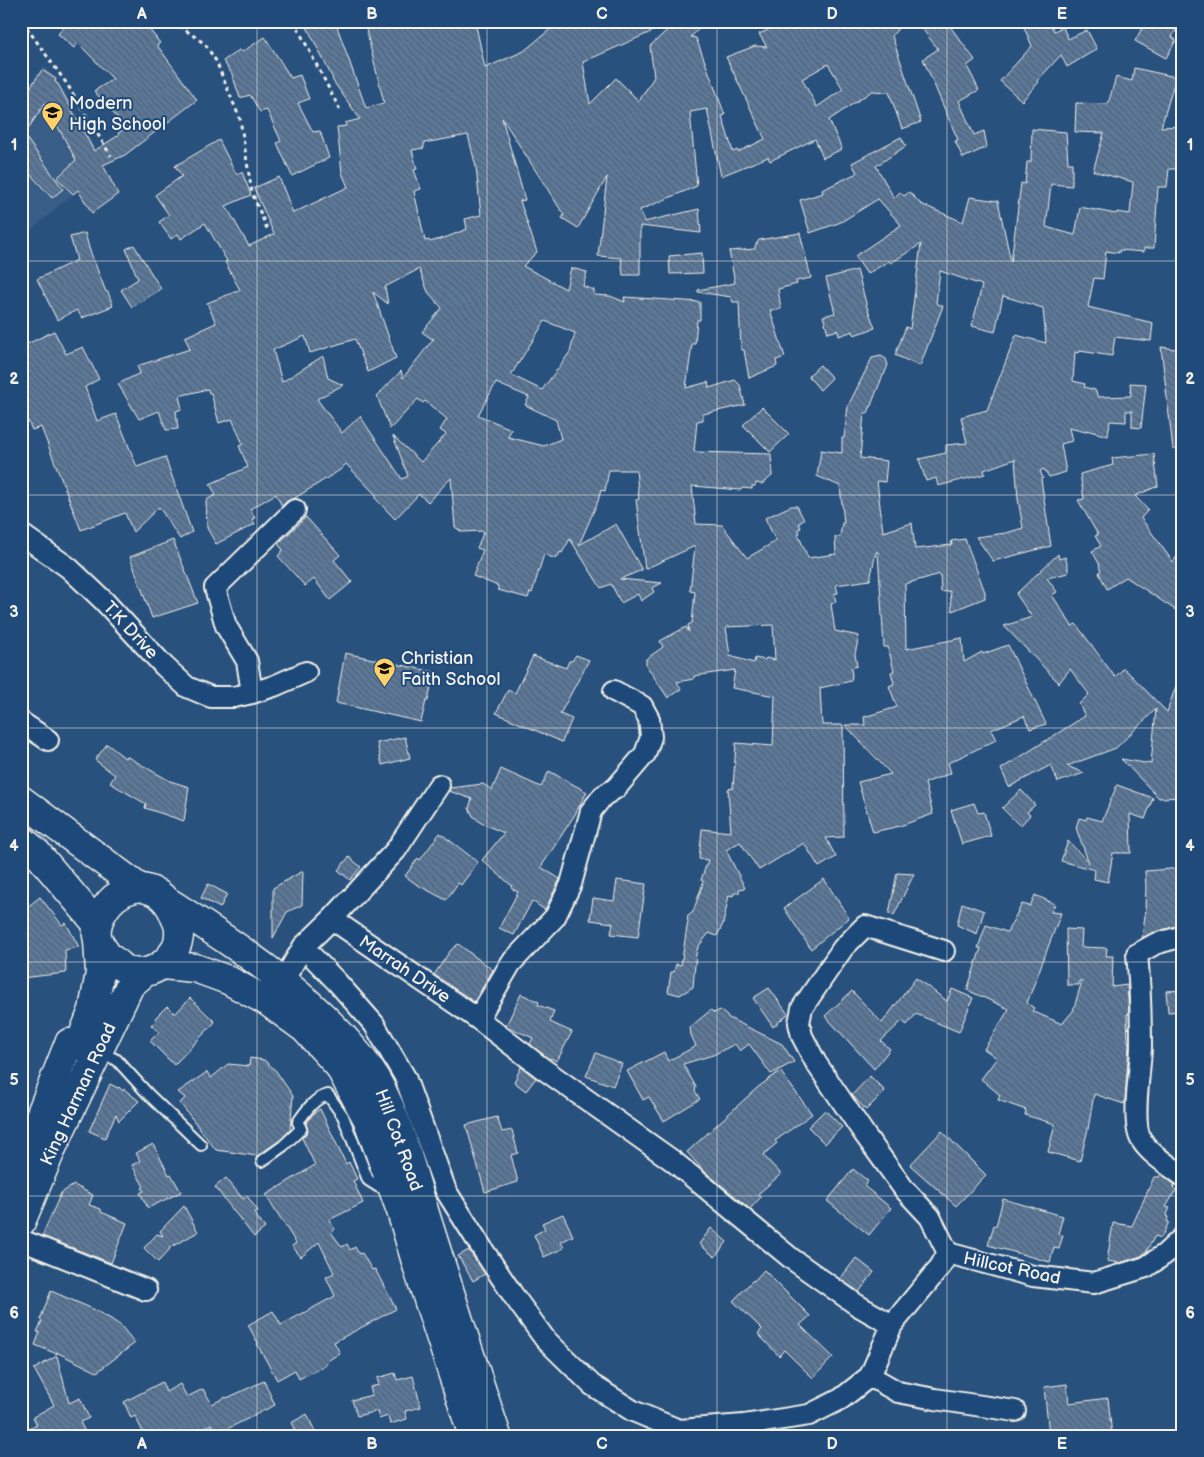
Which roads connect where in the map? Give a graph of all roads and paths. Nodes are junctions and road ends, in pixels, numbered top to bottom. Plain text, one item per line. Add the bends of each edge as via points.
1 (22, 21) edge
2 (173, 21) edge
3 (294, 21) edge
4 (340, 110) dead end
5 (112, 156) dead end
6 (268, 231) dead end
7 (295, 510) dead end
8 (21, 534) edge
9 (306, 672) dead end
10 (614, 691) dead end
11 (252, 693) junction
12 (21, 722) edge
13 (48, 740) dead end
14 (439, 785) dead end
15 (21, 800) edge
16 (21, 840) edge
17 (138, 887) junction
18 (167, 901) junction
19 (332, 919) junction
20 (98, 933) junction
21 (1183, 936) edge
22 (303, 947) junction
23 (944, 951) dead end
24 (153, 969) junction
25 (283, 981) junction
26 (478, 1019) junction
27 (89, 1049) junction
28 (201, 1145) dead end
29 (262, 1161) dead end
30 (21, 1164) edge
31 (1183, 1176) edge
32 (390, 1182) junction
33 (21, 1222) edge
34 (1183, 1237) edge
35 (21, 1240) edge
36 (948, 1253) junction
37 (146, 1290) dead end
38 (892, 1325) junction
39 (870, 1376) junction
40 (1015, 1411) dead end
41 (473, 1436) edge
42 (497, 1436) edge

1 - 5 path
2 - 6 path via 205,44 216,61 240,119 252,194
3 - 4 path
7 - 11 street via 215,588 226,626 247,661
8 - 11 street, T.K Drive via 69,568 187,687 210,697
9 - 11 street, T.K Drive
10 - 26 street via 642,706 649,719 651,737 645,754 591,811 571,884 555,917 511,964
12 - 13 street
14 - 19 street via 396,850
15 - 17 main road
16 - 20 main road via 37,853
17 - 18 main road via 149,889
17 - 20 main road via 121,893 107,905
18 - 24 main road via 180,930 178,946 172,956
18 - 25 main road, Hill Cot Road
19 - 22 street
19 - 26 street, Marrah Drive
20 - 24 main road via 110,959 122,968 131,972
20 - 27 main road, King Harman Road via 100,973
21 - 31 street via 1155,944 1137,954 1141,988 1137,1132 1160,1160
22 - 25 street
22 - 39 street via 374,1024 405,1077 446,1191 545,1338 592,1385 633,1411 679,1430 809,1415 841,1399
23 - 36 street via 865,926 843,948 802,1008 798,1023 816,1063 904,1189 930,1217
24 - 27 main road, King Harman Road via 130,985
24 - 32 main road, Hill Cot Road via 195,968 228,980 268,1002 304,1029 339,1066 367,1118
25 - 42 main road, Hill Cot Road via 359,1055 384,1094
26 - 38 street, Marrah Drive via 673,1161 792,1259 857,1305
27 - 28 lane via 117,1060
27 - 30 main road, King Harman Road via 69,1043
27 - 33 main road, King Harman Road
29 - 32 lane via 301,1130 298,1122 315,1100 328,1095 343,1116 368,1180 379,1187
32 - 41 main road, Hill Cot Road
34 - 36 street, Hillcot Road via 1146,1267 1094,1283 1033,1276
35 - 37 street
36 - 38 street
38 - 39 street
39 - 40 street via 898,1392

